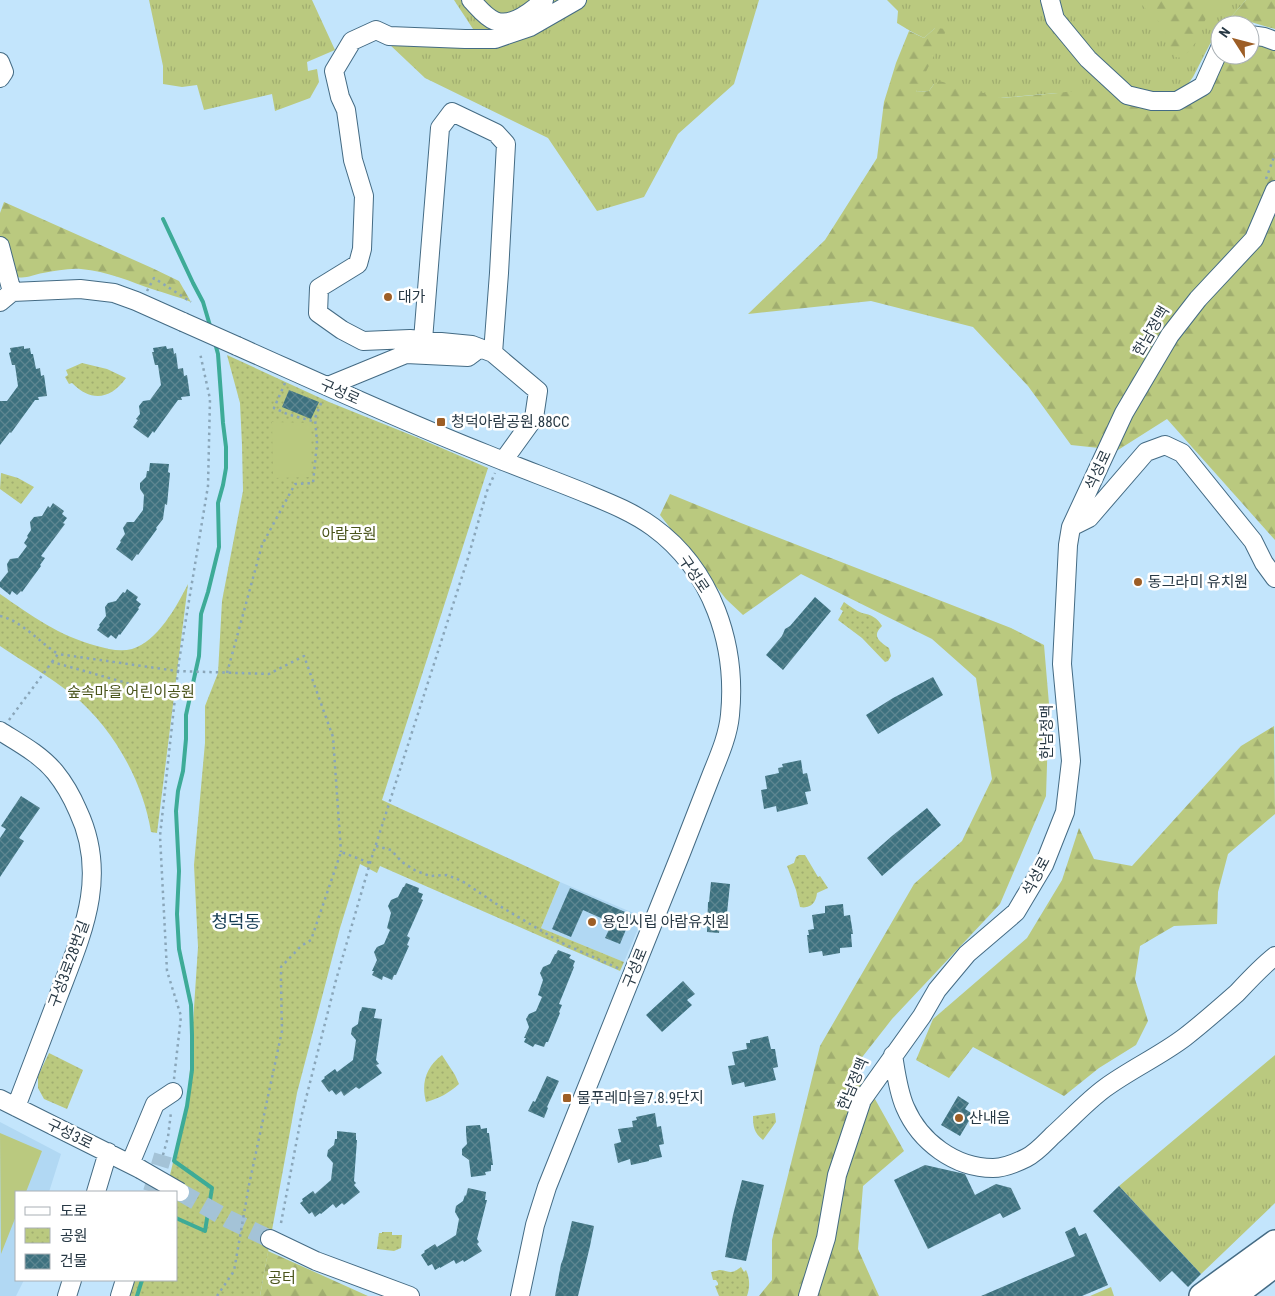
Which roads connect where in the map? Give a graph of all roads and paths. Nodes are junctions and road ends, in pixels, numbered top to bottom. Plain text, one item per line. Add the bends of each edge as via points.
1 (471, 0) edge
2 (544, 0) edge
3 (577, 0) edge
4 (1050, 0) edge
5 (1260, 36) edge
6 (1275, 41) edge
7 (0, 62) edge
8 (1212, 65) edge
9 (0, 78) edge
10 (1275, 154) edge
11 (1271, 185) edge
12 (0, 246) edge
13 (6, 297) edge
14 (191, 302) dead end
15 (140, 303) junction
16 (422, 340) junction
17 (486, 350) junction
18 (200, 353) dead end
19 (291, 370) junction
20 (328, 386) junction
21 (316, 422) junction
22 (503, 461) junction
23 (1071, 527) junction
24 (1275, 578) edge
25 (0, 616) edge
26 (58, 654) junction
27 (52, 662) junction
28 (177, 671) junction
29 (226, 673) junction
30 (174, 694) junction
31 (0, 731) edge
32 (376, 846) junction
33 (341, 852) junction
34 (370, 863) junction
35 (1275, 956) edge
36 (633, 973) junction
37 (893, 1056) junction
38 (173, 1092) junction
39 (0, 1099) edge
40 (16, 1107) junction
41 (108, 1152) junction
42 (163, 1155) tunnel mouth
43 (135, 1167) junction
44 (96, 1191) edge
45 (180, 1192) dead end
46 (281, 1223) dead end
47 (270, 1239) tunnel mouth
48 (1275, 1243) edge
49 (1275, 1264) edge
50 (72, 1281) edge
51 (125, 1281) edge
52 (1275, 1284) edge
53 (67, 1296) edge
54 (120, 1296) edge
55 (217, 1296) edge
56 (410, 1296) edge
57 (520, 1296) edge
58 (808, 1296) edge
59 (1202, 1296) edge
60 (1233, 1296) edge
61 (1260, 1296) edge

1 - 2 street via 484,14 495,21 507,23 529,13
3 - 16 street via 530,27 495,39 389,36 376,30 352,41 334,71 346,110 353,160 364,196 362,249 358,264 319,288 318,312 363,341
4 - 8 street via 1055,19 1088,59 1127,95 1152,101 1177,101 1203,86
5 - 6 street
7 - 9 street via 4,72
10 - 11 path
11 - 23 street, 석성로 via 1254,239 1198,299 1170,335 1124,414
12 - 13 street
13 - 15 street, 구성로 via 80,289 114,294
14 - 15 path via 154,278
15 - 19 street, 구성로, bridge
16 - 17 street via 472,345
16 - 17 street via 440,128 452,112 496,133 506,144
17 - 20 street via 468,357 406,354
17 - 22 street via 538,391 534,418
18 - 28 path via 210,399 208,486
19 - 20 street, 구성로
19 - 21 path via 274,408
20 - 21 path
20 - 22 street, 구성로
21 - 29 path via 313,482 295,484 262,545
22 - 32 path via 487,491
22 - 36 street, 구성로 via 602,500 651,525 696,571 723,627 731,668 728,731
23 - 24 street via 1089,518 1146,452 1165,445 1182,453 1253,542
23 - 37 street, 석성로 via 1062,664 1071,761 1065,812 1044,865 1016,912 955,968
25 - 26 path via 26,629
26 - 27 path
26 - 28 path
27 - 30 path
27 - 31 path
28 - 29 path
28 - 30 path
29 - 33 path via 269,674 304,656 333,737
30 - 38 path via 160,836 167,971 180,1016
31 - 40 street, 구성3로28번길 via 46,763 63,783 83,822 92,855 89,904 81,937
32 - 34 path
32 - 36 path via 392,850 416,871 430,876 447,875 462,881 562,943
33 - 34 path
33 - 55 path via 311,940 281,967 282,1031 234,1271
34 - 46 path via 301,1118
35 - 37 street via 1183,1038 1106,1088 1042,1146 1008,1166 995,1168 965,1163 937,1149 925,1138 905,1107
36 - 57 street, 구성로 via 547,1187 535,1225
37 - 58 street, 석성로 via 862,1100 837,1175 826,1238
38 - 42 path
38 - 43 street via 155,1104
39 - 40 street, 구성3로
40 - 41 street, 구성3로
41 - 43 street, 구성3로
41 - 44 street
43 - 45 street, 구성3로, bridge
47 - 56 street via 316,1261
48 - 59 highway
49 - 60 highway
50 - 53 street
51 - 54 street
52 - 61 highway

